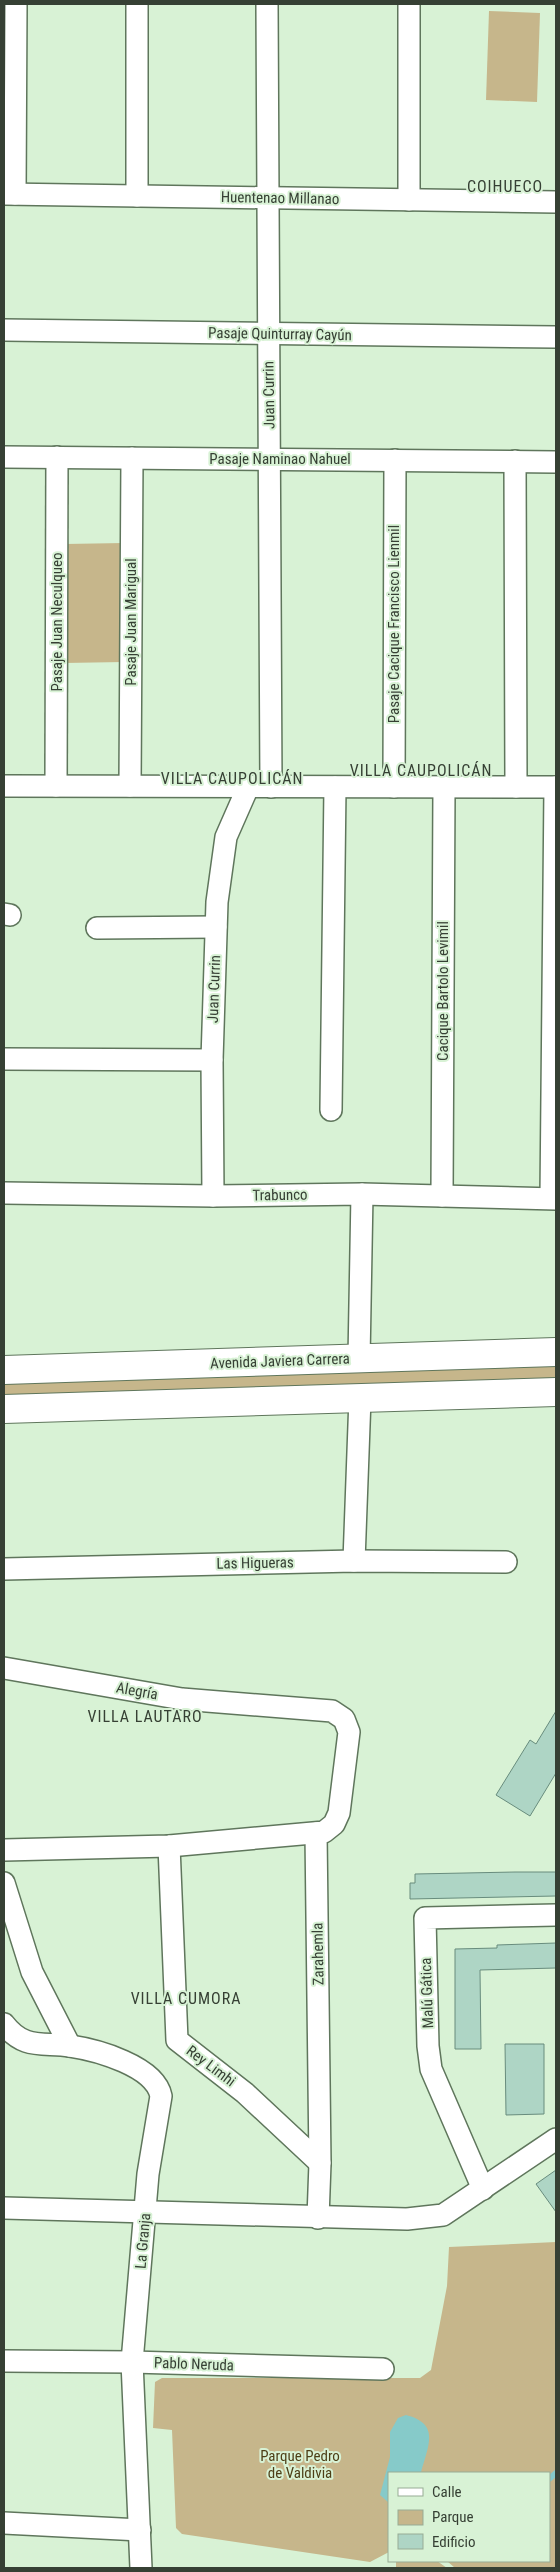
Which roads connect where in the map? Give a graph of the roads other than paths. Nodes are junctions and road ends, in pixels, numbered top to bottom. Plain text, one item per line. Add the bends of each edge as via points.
1 (16, 4) edge
2 (137, 4) edge
3 (267, 4) edge
4 (409, 4) edge
5 (10, 65) edge
6 (9, 194) edge
7 (137, 196) junction
8 (268, 198) junction
9 (409, 200) junction
10 (556, 202) edge
11 (4, 330) edge
12 (268, 333) junction
13 (556, 337) edge
14 (4, 457) edge
15 (57, 457) junction
16 (132, 458) junction
17 (270, 459) junction
18 (395, 460) junction
19 (515, 461) junction
20 (556, 462) edge
21 (4, 786) edge
22 (56, 786) junction
23 (130, 786) junction
24 (248, 787) junction
25 (271, 787) junction
26 (335, 787) junction
27 (394, 787) junction
28 (444, 787) junction
29 (516, 787) junction
30 (555, 787) edge
31 (216, 927) junction
32 (97, 928) dead end
33 (4, 1059) edge
34 (212, 1060) junction
35 (331, 1110) dead end
36 (4, 1192) edge
37 (362, 1194) junction
38 (213, 1196) junction
39 (442, 1196) junction
40 (554, 1199) edge
41 (556, 1352) edge
42 (359, 1359) junction
43 (4, 1370) edge
44 (556, 1392) edge
45 (360, 1398) junction
46 (4, 1409) edge
47 (354, 1561) junction
48 (506, 1562) dead end
49 (4, 1569) edge
50 (4, 1668) edge
51 (316, 1833) junction
52 (169, 1846) junction
53 (4, 1850) edge
54 (4, 1883) edge
55 (556, 1915) edge
56 (4, 2024) edge
57 (70, 2046) junction
58 (556, 2139) edge
59 (320, 2164) junction
60 (483, 2189) junction
61 (4, 2208) edge
62 (146, 2213) junction
63 (318, 2218) junction
64 (4, 2362) edge
65 (132, 2362) junction
66 (383, 2369) dead end
67 (4, 2523) edge
68 (140, 2530) junction
69 (141, 2568) edge

1 - 5 street
2 - 7 street
3 - 8 street, Juan Currin
4 - 9 street
5 - 6 street
6 - 7 street, Huentenao Millanao
7 - 8 street, Huentenao Millanao
8 - 9 street, Huentenao Millanao
8 - 12 street, Juan Currin
9 - 10 street, Huentenao Millanao
11 - 12 street, Pasaje Quinturray Cayún
12 - 13 street, Pasaje Quinturray Cayún
12 - 17 street, Juan Currin
14 - 15 street, Pasaje Naminao Nahuel
15 - 16 street, Pasaje Naminao Nahuel
15 - 22 street, Pasaje Juan Neculqueo
16 - 17 street, Pasaje Naminao Nahuel
16 - 23 street, Pasaje Juan Marigual
17 - 18 street, Pasaje Naminao Nahuel
17 - 25 street, Juan Currin
18 - 19 street, Pasaje Naminao Nahuel
18 - 27 street, Pasaje Cacique Francisco Lienmil
19 - 20 street, Pasaje Naminao Nahuel
19 - 29 street
21 - 22 street
22 - 23 street
23 - 24 street
24 - 25 street
24 - 31 street, Juan Currin via 226,837
25 - 26 street
26 - 27 street
26 - 35 street
27 - 28 street
28 - 29 street
28 - 39 street, Cacique Bartolo Levimil
29 - 30 street
30 - 40 street
31 - 32 street
31 - 34 street, Juan Currin
33 - 34 street
34 - 38 street, Juan Currin
36 - 38 street, Trabunco
37 - 38 street, Trabunco
37 - 39 street, Trabunco
37 - 42 street
39 - 40 street, Trabunco
41 - 42 main road, Avenida Javiera Carrera
42 - 43 main road, Avenida Javiera Carrera
44 - 45 main road
45 - 46 main road
45 - 47 street
47 - 48 street, Las Higueras
47 - 49 street, Las Higueras
50 - 51 street, Alegría via 182,1699 332,1711 344,1719 349,1732 339,1813 330,1828
51 - 52 street
51 - 59 street, Zarahemla
52 - 53 street
52 - 59 street, Rey Limhi via 177,2040 246,2093
54 - 57 street via 32,1972
55 - 60 street, Malú Gática via 425,1918 431,2069
56 - 57 street, La Granja via 15,2036 34,2045
57 - 62 street, La Granja via 116,2058 152,2078 160,2089
58 - 60 street
59 - 63 street, Zarahemla
60 - 63 street via 443,2215 407,2219
61 - 62 street
62 - 63 street
62 - 65 street, La Granja
64 - 65 street, Pablo Neruda
65 - 66 street, Pablo Neruda
65 - 68 street, La Granja
67 - 68 street
68 - 69 street, La Granja

